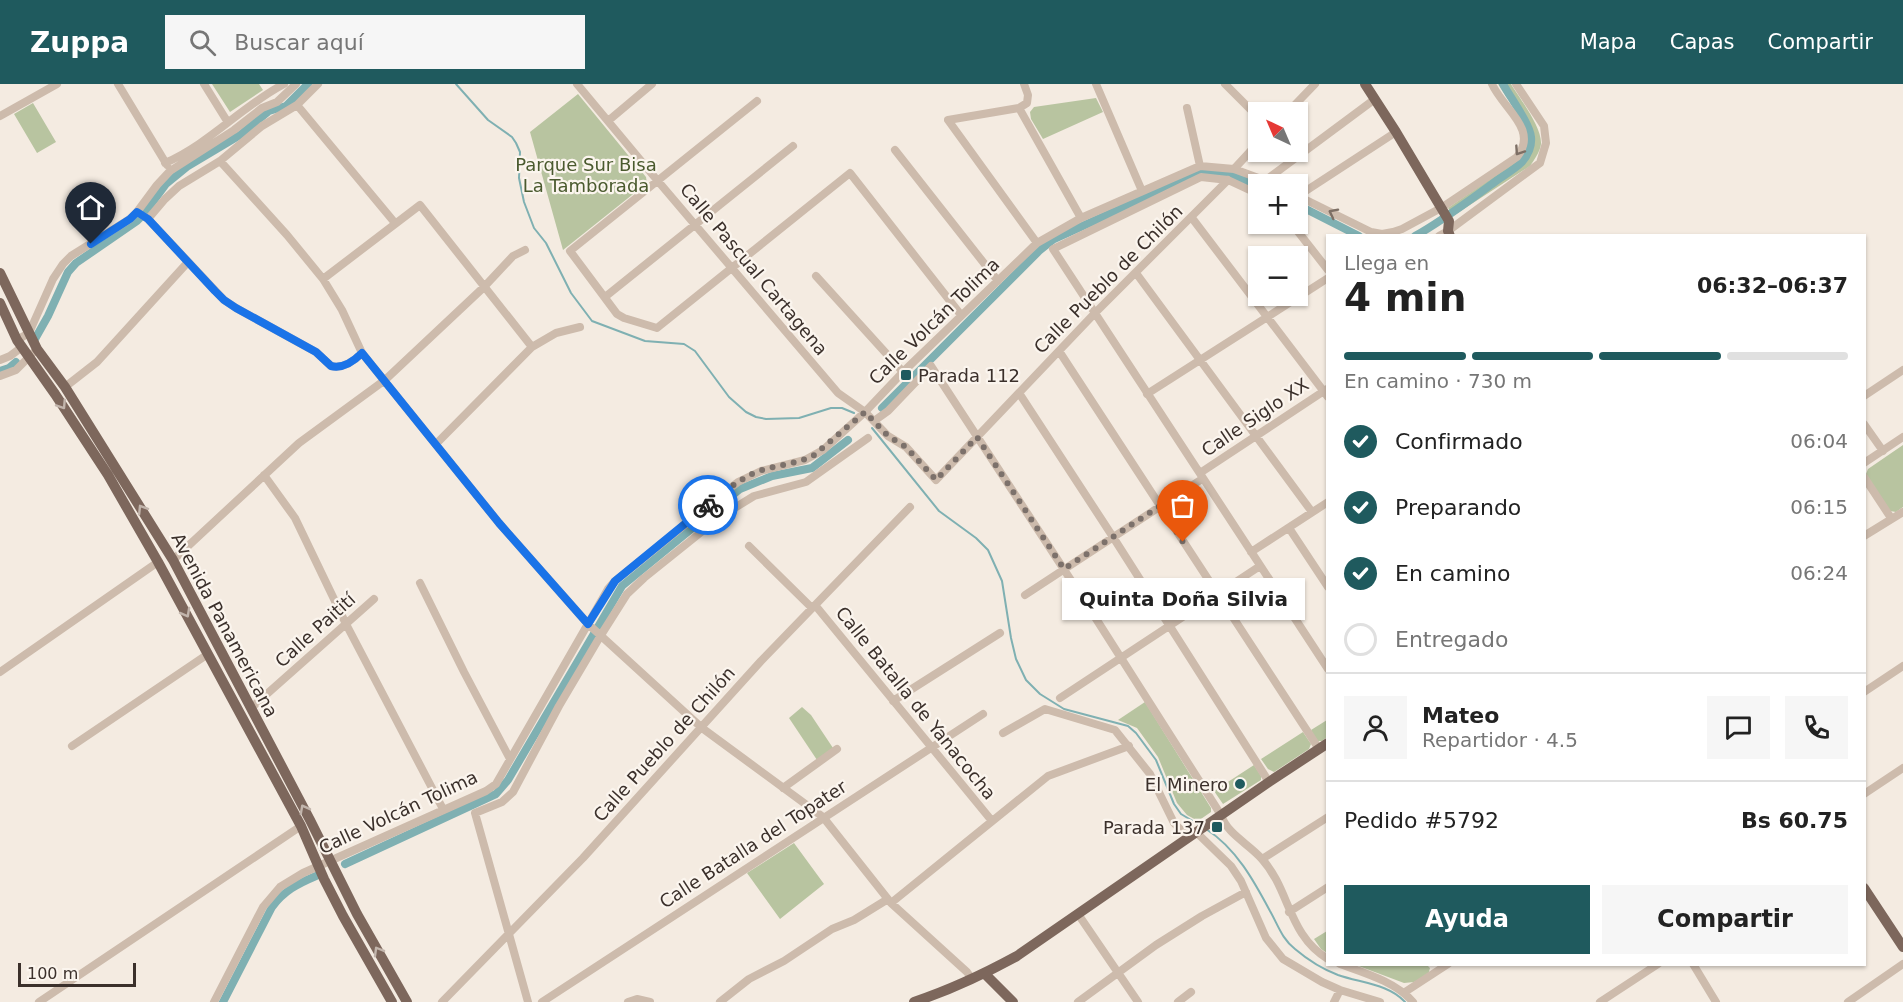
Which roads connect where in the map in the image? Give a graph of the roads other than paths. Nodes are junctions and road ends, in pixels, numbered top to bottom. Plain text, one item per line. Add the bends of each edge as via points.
1 (57, 84) edge
2 (118, 84) edge
3 (204, 84) edge
4 (284, 84) edge
5 (296, 84) edge
6 (318, 84) edge
7 (577, 84) edge
8 (652, 84) edge
9 (1024, 84) edge
10 (1095, 84) edge
11 (1226, 84) edge
12 (1315, 84) edge
13 (1365, 84) edge
14 (1492, 84) edge
15 (1516, 84) edge
16 (270, 87) edge
17 (1375, 99) junction
18 (757, 101) dead end
19 (1298, 102) edge
20 (297, 105) junction
21 (1248, 107) edge
22 (1019, 108) junction
23 (1187, 108) dead end
24 (0, 116) edge
25 (227, 121) junction
26 (608, 121) junction
27 (1396, 132) junction
28 (793, 146) dead end
29 (895, 150) dead end
30 (1248, 154) edge
31 (220, 161) junction
32 (165, 163) junction
33 (1200, 166) junction
34 (1234, 169) junction
35 (170, 171) junction
36 (1249, 174) edge
37 (1274, 174) edge
38 (657, 180) junction
39 (1228, 180) junction
40 (1248, 189) edge
41 (1308, 189) edge
42 (1142, 191) junction
43 (1308, 201) edge
44 (138, 212) junction
45 (1081, 218) junction
46 (1192, 218) junction
47 (147, 219) junction
48 (395, 223) junction
49 (694, 224) junction
50 (1445, 224) edge
51 (1301, 234) edge
52 (1037, 243) junction
53 (525, 250) dead end
54 (188, 262) junction
55 (1326, 267) edge
56 (732, 268) junction
57 (0, 273) edge
58 (1136, 273) junction
59 (816, 276) dead end
60 (323, 279) junction
61 (1326, 279) edge
62 (998, 280) junction
63 (484, 287) junction
64 (604, 297) junction
65 (0, 303) edge
66 (1095, 313) junction
67 (961, 315) junction
68 (1267, 317) junction
69 (580, 327) dead end
70 (29, 333) junction
71 (19, 344) junction
72 (532, 347) junction
73 (37, 349) junction
74 (1059, 351) junction
75 (362, 353) junction
76 (28, 358) junction
77 (1200, 359) junction
78 (0, 360) edge
79 (1903, 370) edge
80 (903, 372) junction
81 (0, 376) edge
82 (385, 380) junction
83 (65, 387) junction
84 (1326, 392) edge
85 (1018, 393) junction
86 (1147, 394) junction
87 (1866, 395) edge
88 (865, 412) junction
89 (874, 421) junction
90 (1866, 426) edge
91 (1256, 436) junction
92 (977, 437) junction
93 (1903, 437) edge
94 (868, 438) dead end
95 (436, 444) junction
96 (1883, 451) junction
97 (1866, 462) edge
98 (264, 475) junction
99 (1201, 476) junction
100 (936, 480) joint
101 (1866, 480) edge
102 (1326, 503) edge
103 (1160, 506) junction
104 (910, 507) dead end
105 (1312, 512) junction
106 (1903, 512) edge
107 (1891, 518) junction
108 (1289, 528) junction
109 (1866, 535) edge
110 (1113, 537) junction
111 (749, 546) dead end
112 (1251, 552) junction
113 (173, 560) junction
114 (159, 562) junction
115 (1260, 566) junction
116 (1064, 569) junction
117 (420, 583) dead end
118 (1326, 584) edge
119 (1218, 594) junction
120 (1025, 595) dead end
121 (374, 600) dead end
122 (814, 606) junction
123 (346, 624) junction
124 (1170, 626) junction
125 (594, 629) junction
126 (1000, 633) dead end
127 (208, 654) junction
128 (1121, 658) junction
129 (1326, 666) edge
130 (1903, 666) edge
131 (0, 672) edge
132 (1866, 691) edge
133 (1060, 698) dead end
134 (893, 700) junction
135 (251, 708) junction
136 (983, 714) dead end
137 (702, 728) junction
138 (1003, 734) dead end
139 (72, 746) dead end
140 (932, 746) junction
141 (1129, 746) junction
142 (1323, 746) edge
143 (837, 749) dead end
144 (510, 759) junction
145 (1903, 768) edge
146 (1269, 782) junction
147 (783, 788) junction
148 (1866, 793) edge
149 (443, 809) junction
150 (1221, 815) junction
151 (823, 817) junction
152 (1326, 818) edge
153 (992, 821) junction
154 (301, 826) junction
155 (1198, 831) junction
156 (1262, 859) junction
157 (331, 861) junction
158 (319, 867) junction
159 (1326, 889) edge
160 (1866, 891) edge
161 (1246, 892) junction
162 (889, 901) junction
163 (1289, 912) junction
164 (1078, 914) junction
165 (509, 934) junction
166 (1903, 946) edge
167 (1326, 958) edge
168 (1903, 964) edge
169 (1345, 966) edge
170 (1445, 966) edge
171 (1655, 966) edge
172 (1694, 966) edge
173 (985, 974) junction
174 (1117, 974) junction
175 (972, 979) junction
176 (1340, 990) junction
177 (1191, 992) dead end
178 (1406, 992) junction
179 (39, 1002) edge
180 (214, 1002) edge
181 (392, 1002) edge
182 (407, 1002) edge
183 (442, 1002) edge
184 (528, 1002) edge
185 (542, 1002) edge
186 (628, 1002) edge
187 (650, 1002) edge
188 (720, 1002) edge
189 (914, 1002) edge
190 (1013, 1002) edge
191 (1078, 1002) edge
192 (1138, 1002) edge
193 (1178, 1002) edge
194 (1334, 1002) edge
195 (1380, 1002) edge
196 (1413, 1002) edge
197 (1600, 1002) edge
198 (1716, 1002) edge
199 (1848, 1002) edge

1 - 24 street
2 - 32 street
3 - 25 street
4 - 16 street
5 - 35 street via 277,102 262,108
6 - 20 street
7 - 26 street, Calle Pascual Cartagena
8 - 26 street
9 - 22 street via 1027,103
10 - 42 street
11 - 21 street
12 - 19 street
13 - 17 main road
14 -> 50 street via 1524,130 1524,144 1517,157
15 - 50 street via 1544,126 1546,143 1540,163
16 - 25 street
17 - 27 main road
17 - 37 street
18 - 38 street
20 - 31 street via 262,126
20 - 48 street
22 - 45 street
22 - 52 street via 948,120
23 - 33 street
25 - 32 street via 183,155
26 - 38 street, Calle Pascual Cartagena
27 - 41 street
27 - 50 main road
28 - 49 street
29 - 62 street
30 - 34 street
31 - 47 street via 179,186
31 - 60 street
32 - 35 street
33 - 34 street, Calle Volcán Tolima
33 - 42 street, Calle Volcán Tolima
34 - 36 street, Calle Volcán Tolima
35 - 44 street
38 - 49 street, Calle Pascual Cartagena
38 - 64 street via 570,251
39 - 40 street
39 - 46 street, Calle Pueblo de Chilón
39 - 66 street via 1201,177 1053,249
42 - 45 street, Calle Volcán Tolima
50 -> 43 street via 1382,234 1361,228
44 - 47 street
44 - 70 street via 63,264
45 - 52 street, Calle Volcán Tolima
46 - 58 street, Calle Pueblo de Chilón
46 - 68 street
47 - 54 street
48 - 60 street
48 - 63 street via 420,205
49 - 56 street, Calle Pascual Cartagena
49 - 64 street
51 - 55 street
52 - 62 street, Calle Volcán Tolima
53 - 63 street via 513,256
54 - 75 street via 224,300 316,352 331,366 343,366
54 - 83 street via 97,362
56 - 64 street via 657,328 624,318
56 - 67 street via 850,173
56 - 88 street, Calle Pascual Cartagena via 838,393
57 - 70 main road, Avenida Panamericana
58 - 66 street, Calle Pueblo de Chilón
58 - 77 street
59 - 80 street
60 - 75 street
61 - 68 street
62 - 67 street, Calle Volcán Tolima
63 - 72 street
63 - 82 street
65 - 71 main road, Avenida Panamericana
66 - 74 street, Calle Pueblo de Chilón
66 - 86 street
67 - 80 street, Calle Volcán Tolima
68 - 77 street
68 - 84 street
69 - 72 street via 556,333
70 - 71 street
70 - 73 main road, Avenida Panamericana
71 - 76 main road, Avenida Panamericana
71 - 78 street via 10,356
72 - 95 street
73 - 76 street
73 - 83 main road, Avenida Panamericana
74 - 85 street, Calle Pueblo de Chilón
74 - 103 street
75 - 82 street
76 - 81 street via 16,370
76 -> 114 main road, Avenida Panamericana via 108,475
77 - 86 street
77 - 91 street
79 - 87 street
80 - 88 street, Calle Volcán Tolima
82 - 95 street
82 - 98 street via 299,443
113 -> 83 main road, Avenida Panamericana
84 - 91 street, Calle Siglo XX
85 - 92 street, Calle Pueblo de Chilón
85 - 110 street
86 - 99 street
88 - 89 street, Calle Pascual Cartagena
88 - 125 street, Calle Volcán Tolima via 813,456 761,471 727,489 615,581
89 - 92 street via 931,366
89 - 100 street, Calle Pascual Cartagena via 906,447
90 - 96 street
91 - 99 street, Calle Siglo XX
91 - 105 street
92 - 100 street, Calle Pueblo de Chilón
92 - 116 street
93 - 96 street
94 - 125 street, Calle Volcán Tolima via 806,482 754,496 720,517 644,578
95 - 125 street via 499,523
96 - 97 street
98 - 113 street
98 - 123 street via 295,518
99 - 103 street, Calle Siglo XX
99 - 112 street
101 - 107 street
102 - 105 street
103 - 110 street, Calle Siglo XX
103 - 119 street
104 - 122 street, Calle Pueblo de Chilón
105 - 108 street
106 - 107 street
107 - 109 street
108 - 112 street
108 - 118 street
110 - 116 street, Calle Siglo XX
110 - 124 street
111 - 122 street, Calle Batalla de Yanacocha
112 - 115 street
113 - 135 main road, Avenida Panamericana
114 -> 127 main road, Avenida Panamericana
114 - 131 street
115 - 119 street
115 - 129 street
116 - 120 street, Calle Siglo XX
116 - 128 street
117 - 144 street
119 - 124 street
119 - 142 street
121 - 123 street, Calle Paitití
122 - 134 street, Calle Batalla de Yanacocha
122 - 137 street, Calle Pueblo de Chilón
123 - 135 street, Calle Paitití
123 - 149 street
124 - 128 street
124 - 146 street
125 - 137 street
125 - 144 street, Calle Volcán Tolima
125 - 165 street, Calle Volcán Tolima via 513,792 502,802 475,813
126 - 134 street
127 - 139 street
127 - 154 main road, Avenida Panamericana
128 - 133 street
128 - 150 street
130 - 132 street
134 - 140 street, Calle Batalla de Yanacocha
157 -> 135 main road, Avenida Panamericana
136 - 140 street, Calle Batalla del Topater
137 - 147 street
137 - 165 street, Calle Pueblo de Chilón
138 - 141 street via 1045,709 1115,730
140 - 151 street, Calle Batalla del Topater
140 - 153 street, Calle Batalla de Yanacocha
141 - 153 street via 1048,776
141 - 155 street via 1150,774 1174,823
142 - 146 main road
143 - 147 street
144 - 149 street, Calle Volcán Tolima via 496,784
145 - 148 street
146 - 150 main road
147 - 151 street
149 - 157 street, Calle Volcán Tolima
150 - 155 main road
150 - 156 street via 1225,826
151 - 162 street
151 - 185 street, Calle Batalla del Topater
152 - 156 street
153 - 162 street
154 - 158 main road, Avenida Panamericana
154 - 179 street
155 - 161 street via 1230,866
155 - 164 main road
156 - 163 street via 1281,888
157 - 158 street, Calle Volcán Tolima
182 -> 157 main road, Avenida Panamericana
158 - 180 street, Calle Volcán Tolima via 288,881 272,896
158 - 181 main road, Avenida Panamericana
159 - 163 street
160 - 166 main road
161 - 174 street via 1156,945
161 - 176 street via 1266,938 1283,959
162 - 175 street
162 - 188 street via 832,929 784,962 749,979
163 - 167 street via 1305,940
164 - 173 main road
164 - 174 street
165 - 183 street, Calle Pueblo de Chilón
165 - 184 street
168 - 199 street
169 - 178 street
170 - 178 street
171 - 197 street
172 - 198 street
173 - 175 main road
173 - 190 main road
174 - 191 street
174 - 192 street
175 - 189 main road
176 - 194 street
176 - 195 street
177 - 193 street
178 - 196 street
186 - 187 street

